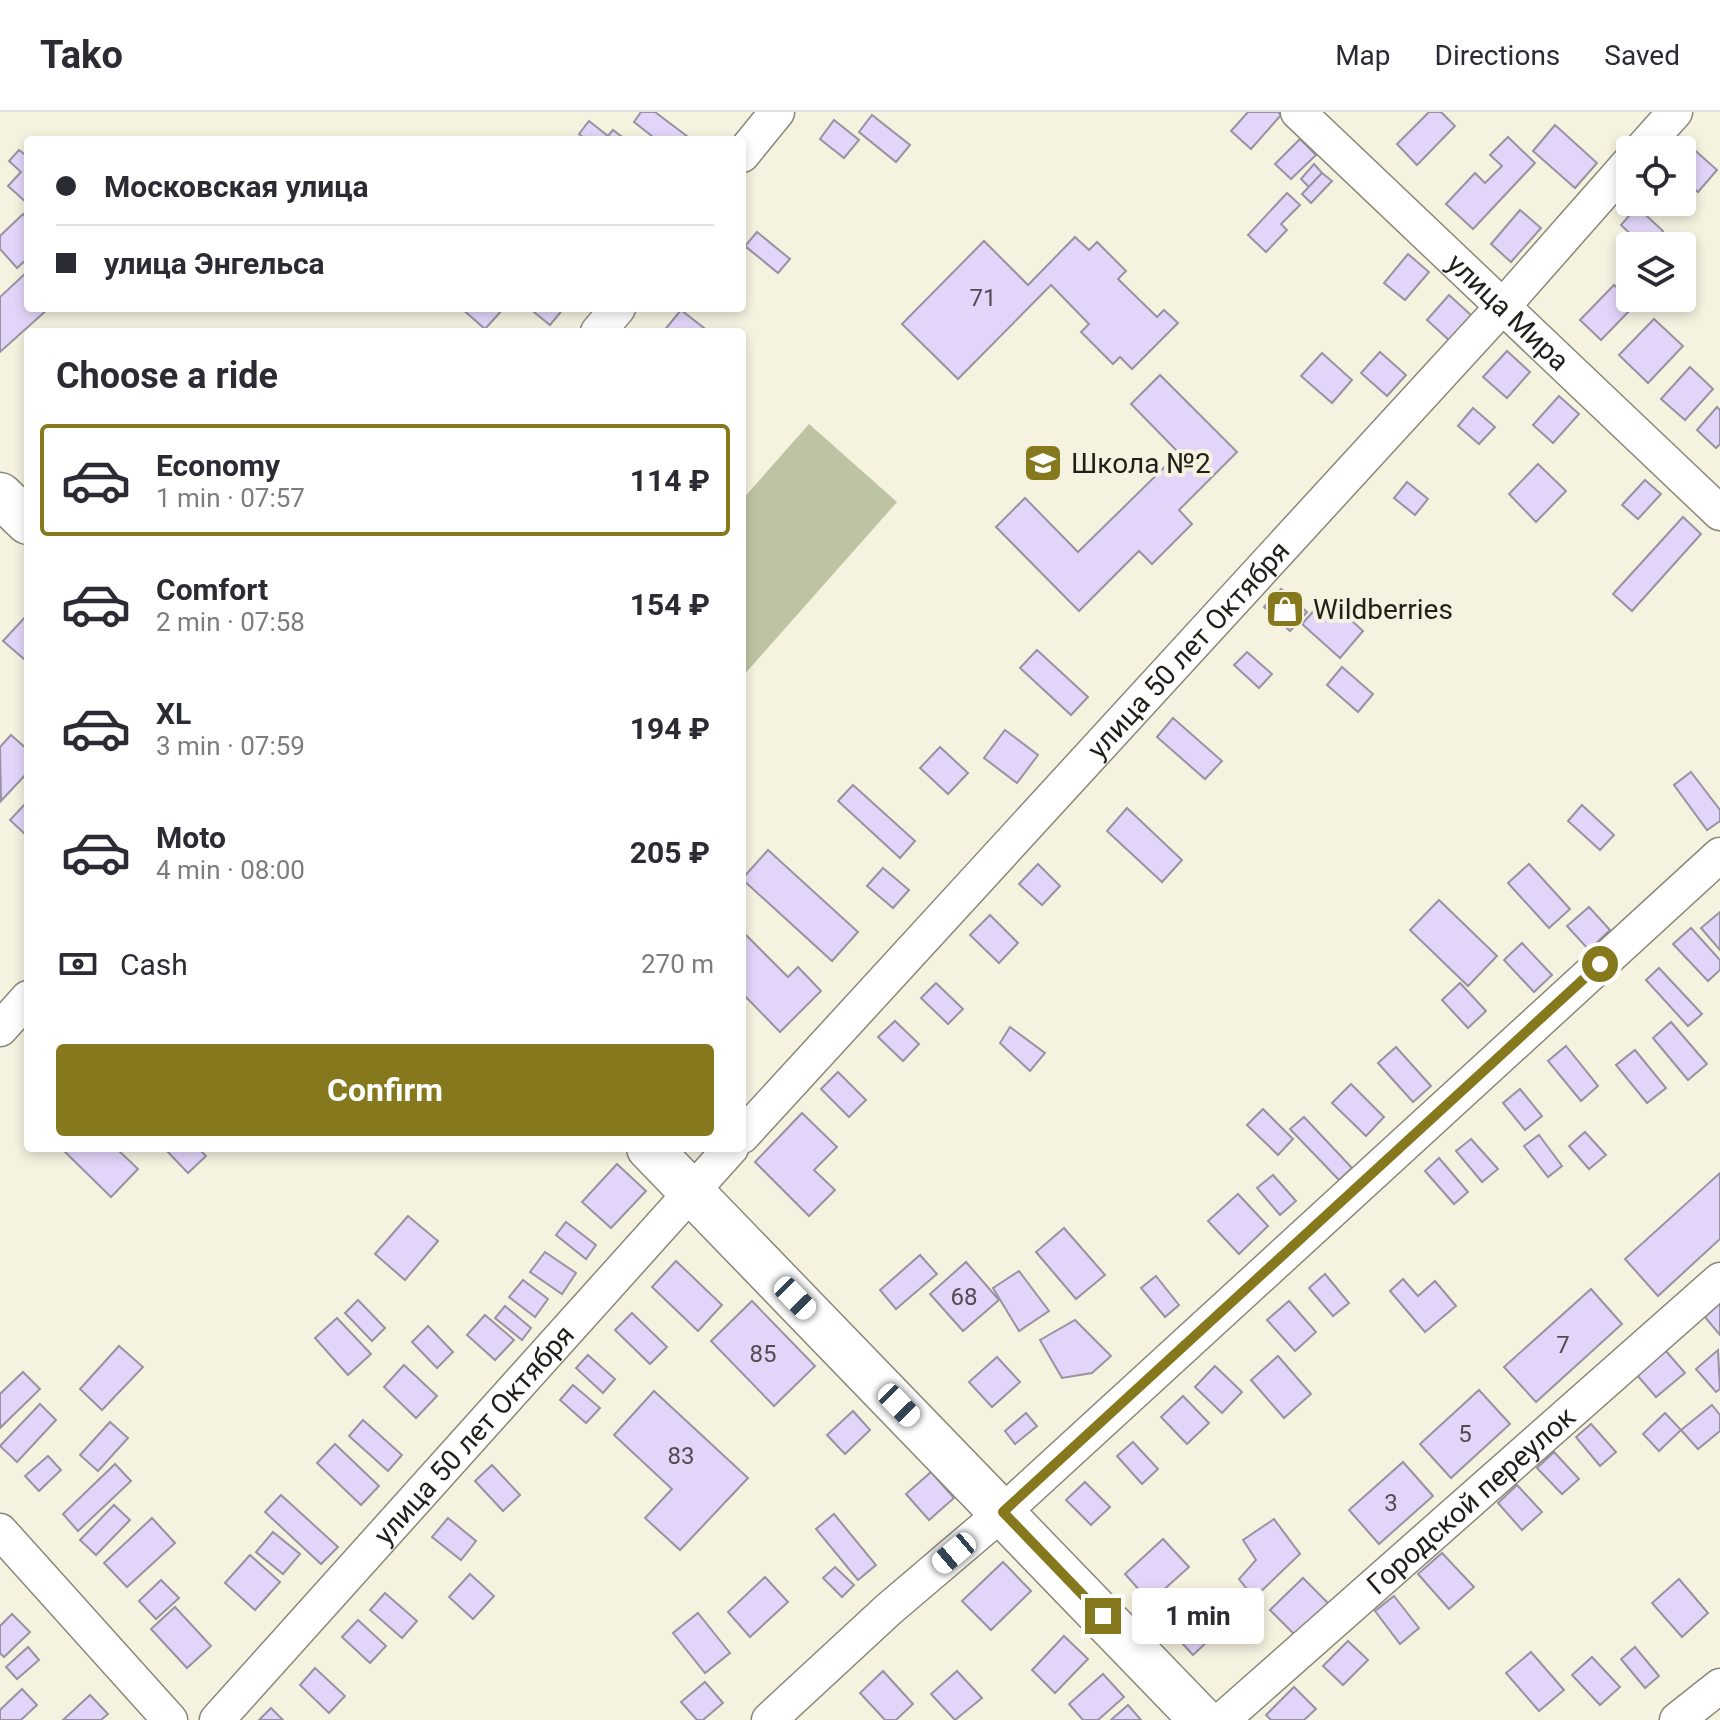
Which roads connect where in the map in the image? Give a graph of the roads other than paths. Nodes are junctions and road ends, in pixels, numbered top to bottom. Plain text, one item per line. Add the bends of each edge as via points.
1 (777, 112) edge
2 (1298, 112) edge
3 (1675, 112) edge
4 (1654, 136) edge
5 (746, 150) edge
6 (1616, 178) edge
7 (1504, 305) junction
8 (615, 312) edge
9 (601, 328) edge
10 (0, 495) edge
11 (1720, 513) edge
12 (24, 518) edge
13 (1718, 859) edge
14 (24, 1002) edge
15 (0, 1029) edge
16 (746, 1132) edge
17 (653, 1152) edge
18 (727, 1152) edge
19 (691, 1191) junction
20 (1720, 1280) edge
21 (1003, 1512) junction
22 (0, 1531) edge
23 (1720, 1686) edge
24 (170, 1720) edge
25 (217, 1720) edge
26 (769, 1720) edge
27 (1202, 1720) edge
28 (1222, 1720) edge
29 (1677, 1720) edge

1 - 5 street
2 - 7 street, улица Мира
3 - 4 street
6 - 7 street, улица 50 лет Октября
7 - 11 street, улица Мира
7 - 16 street, улица 50 лет Октября
8 - 9 street
10 - 12 main road
13 - 21 street
14 - 15 street
17 - 19 main road
18 - 19 street, улица 50 лет Октября
19 - 21 main road
19 - 25 street, улица 50 лет Октября
20 - 28 street, Городской переулок
21 - 26 street
21 - 27 main road
22 - 24 street
23 - 29 street

